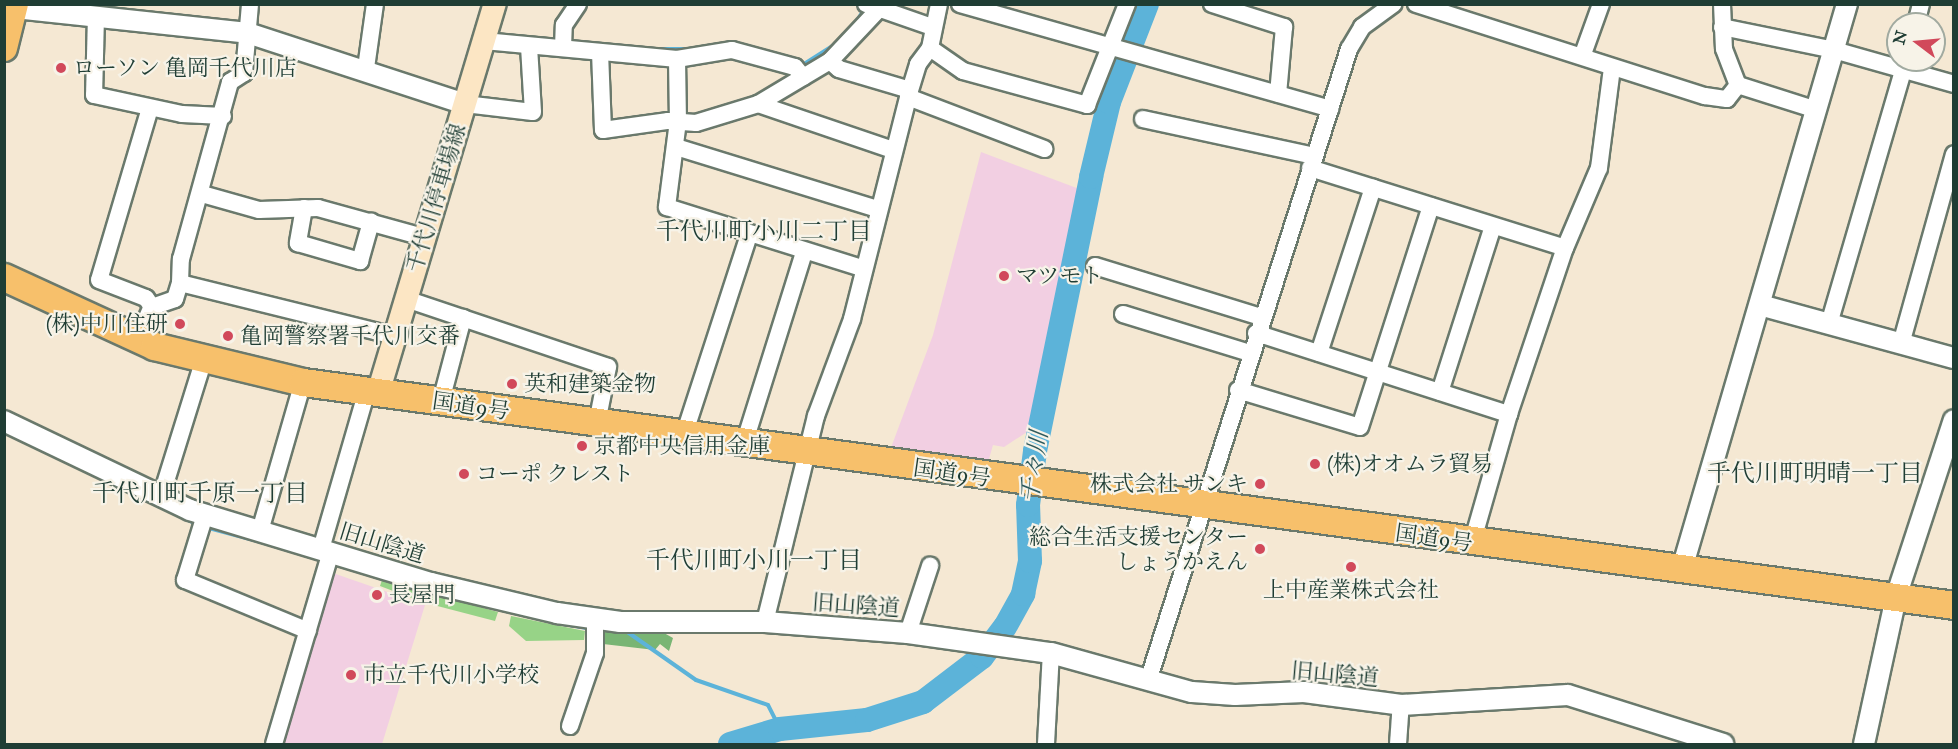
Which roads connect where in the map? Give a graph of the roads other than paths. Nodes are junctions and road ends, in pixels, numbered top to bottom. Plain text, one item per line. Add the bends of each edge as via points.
1 (250, 4) edge
2 (375, 4) edge
3 (495, 4) edge
4 (578, 4) edge
5 (939, 4) edge
6 (960, 4) edge
7 (1127, 4) edge
8 (1212, 4) edge
9 (1416, 4) edge
10 (1601, 4) edge
11 (1722, 4) edge
12 (1847, 4) edge
13 (1388, 5) edge
14 (15, 6) edge
15 (872, 7) edge
16 (102, 12) edge
17 (932, 27) junction
18 (1722, 27) junction
19 (248, 33) junction
20 (484, 41) junction
21 (529, 47) junction
22 (4, 48) edge
23 (563, 48) junction
24 (930, 48) junction
25 (1113, 50) junction
26 (1834, 50) junction
27 (600, 52) junction
28 (1583, 54) junction
29 (677, 59) junction
30 (830, 61) junction
31 (1886, 61) edge
32 (1612, 68) junction
33 (366, 69) junction
34 (1902, 72) edge
35 (1922, 72) edge
36 (802, 77) junction
37 (1953, 84) edge
38 (1738, 85) junction
39 (909, 94) junction
40 (1278, 94) junction
41 (465, 104) junction
42 (758, 104) junction
43 (150, 108) junction
44 (1330, 109) junction
45 (1817, 110) junction
46 (223, 116) junction
47 (1143, 119) dead end
48 (678, 121) junction
49 (676, 147) junction
50 (1044, 149) dead end
51 (894, 150) junction
52 (1953, 154) edge
53 (1312, 162) junction
54 (1372, 188) junction
55 (202, 194) junction
56 (1431, 206) junction
57 (304, 208) junction
58 (877, 210) junction
59 (371, 222) junction
60 (1493, 226) junction
61 (749, 235) junction
62 (423, 237) junction
63 (1565, 248) junction
64 (804, 252) junction
65 (1095, 266) dead end
66 (862, 268) junction
67 (4, 277) edge
68 (180, 283) junction
69 (406, 299) junction
70 (1760, 304) junction
71 (152, 307) junction
72 (1124, 314) dead end
73 (463, 318) junction
74 (1829, 324) junction
75 (1259, 325) junction
76 (394, 336) junction
77 (137, 340) junction
78 (1901, 344) junction
79 (1250, 353) junction
80 (1319, 353) junction
81 (1953, 358) edge
82 (203, 362) junction
83 (1378, 372) junction
84 (303, 382) junction
85 (1238, 390) junction
86 (373, 392) junction
87 (1440, 392) junction
88 (441, 401) junction
89 (1509, 414) junction
90 (1953, 420) edge
91 (4, 421) edge
92 (597, 423) junction
93 (684, 435) junction
94 (744, 444) junction
95 (809, 453) junction
96 (161, 497) junction
97 (1202, 507) junction
98 (203, 523) junction
99 (260, 531) junction
100 (1472, 543) junction
101 (327, 555) junction
102 (930, 566) dead end
103 (1681, 572) junction
104 (1896, 597) junction
105 (1953, 605) edge
106 (595, 618) junction
107 (765, 622) junction
108 (308, 631) junction
109 (909, 633) junction
110 (1052, 654) junction
111 (1149, 678) junction
112 (1401, 705) junction
113 (570, 726) dead end
114 (274, 744) edge
115 (1046, 744) edge
116 (1398, 744) edge
117 (1720, 744) edge
118 (1864, 744) edge

1 - 19 street
2 - 33 street
3 - 20 main road, 千代川停車場線
4 - 23 street via 564,25
5 - 17 street
6 - 25 street
7 - 25 street
8 - 40 street via 1284,27
9 - 28 street via 1513,39
10 - 28 street
11 - 18 street
12 - 26 street
13 - 44 street via 1362,27 1349,49
14 - 16 street
14 - 22 main road
15 - 17 street
15 - 30 street
16 - 19 street
16 - 43 street via 94,95
17 - 24 street
18 - 26 street
18 - 38 street
19 - 33 street
19 - 46 street via 244,73 230,82
20 - 21 street
20 - 41 main road, 千代川停車場線
21 - 23 street
21 - 41 street via 533,112
23 - 27 street
24 - 25 street via 963,71 1087,105
24 - 39 street via 918,64
25 - 40 street
26 - 31 street
26 - 45 street
27 - 29 street
27 - 48 street via 603,130
28 - 32 street via 1587,62
29 - 36 street via 732,50 795,67
29 - 48 street
30 - 36 street
30 - 39 street via 839,69
32 - 38 street via 1727,99
32 - 63 street via 1599,168
33 - 41 street
34 - 74 street
35 - 37 street
36 - 42 street
38 - 45 street
39 - 50 street
39 - 51 street
40 - 44 street
41 - 62 main road, 千代川停車場線
42 - 48 street via 696,123
42 - 51 street
43 - 46 street
43 - 71 street via 99,280 146,298
44 - 53 street
45 - 70 street
46 - 55 street
47 - 53 street
48 - 49 street
49 - 58 street
49 - 61 street via 667,207
51 - 58 street
52 - 78 street
53 - 54 street
53 - 75 street
54 - 56 street
54 - 80 street
55 - 57 street via 259,210
55 - 68 street via 181,259
56 - 60 street
56 - 83 street
57 - 59 street
57 - 59 street via 298,243 360,261
58 - 66 street
59 - 62 street
60 - 63 street
60 - 87 street
61 - 64 street
61 - 93 street
62 - 69 main road, 千代川停車場線
63 - 89 street
64 - 66 street
64 - 94 street
65 - 75 street
66 - 95 street
67 - 77 highway, 国道9号
68 - 71 street via 175,299
68 - 76 street
69 - 73 street
69 - 76 main road, 千代川停車場線
70 - 74 street
70 - 103 street
71 - 77 street
72 - 79 street
73 - 88 street
73 - 92 street via 608,367
74 - 78 street
75 - 79 street
75 - 80 street
76 - 86 main road, 千代川停車場線
77 - 82 highway, 国道9号
78 - 81 street
79 - 85 street
80 - 83 street
82 - 84 highway, 国道9号
82 - 96 street
83 - 85 street via 1360,427
83 - 87 street
84 - 86 highway, 国道9号
84 - 99 street
85 - 97 street
86 - 88 highway, 国道9号
86 - 101 street
87 - 89 street
88 - 92 highway, 国道9号
89 - 100 street
90 - 104 street
91 - 96 street, 旧山陰道
92 - 93 highway, 国道9号
93 - 94 highway, 国道9号
94 - 95 highway, 国道9号
95 - 97 highway, 国道9号
95 - 107 street
96 - 98 street, 旧山陰道
97 - 100 highway, 国道9号
97 - 111 street
98 - 99 street, 旧山陰道
98 - 108 street via 185,580
99 - 101 street, 旧山陰道
100 - 103 highway, 国道9号
101 - 106 street, 旧山陰道 via 431,583
101 - 108 street
102 - 109 street
103 - 104 highway, 国道9号
104 - 105 highway, 国道9号
104 - 118 street
106 - 107 street, 旧山陰道
106 - 113 street via 595,653
107 - 109 street, 旧山陰道
108 - 114 street
109 - 110 street, 旧山陰道
110 - 111 street, 旧山陰道
110 - 115 street
111 - 112 street, 旧山陰道 via 1192,692 1304,692
112 - 116 street
112 - 117 street, 旧山陰道 via 1568,695

